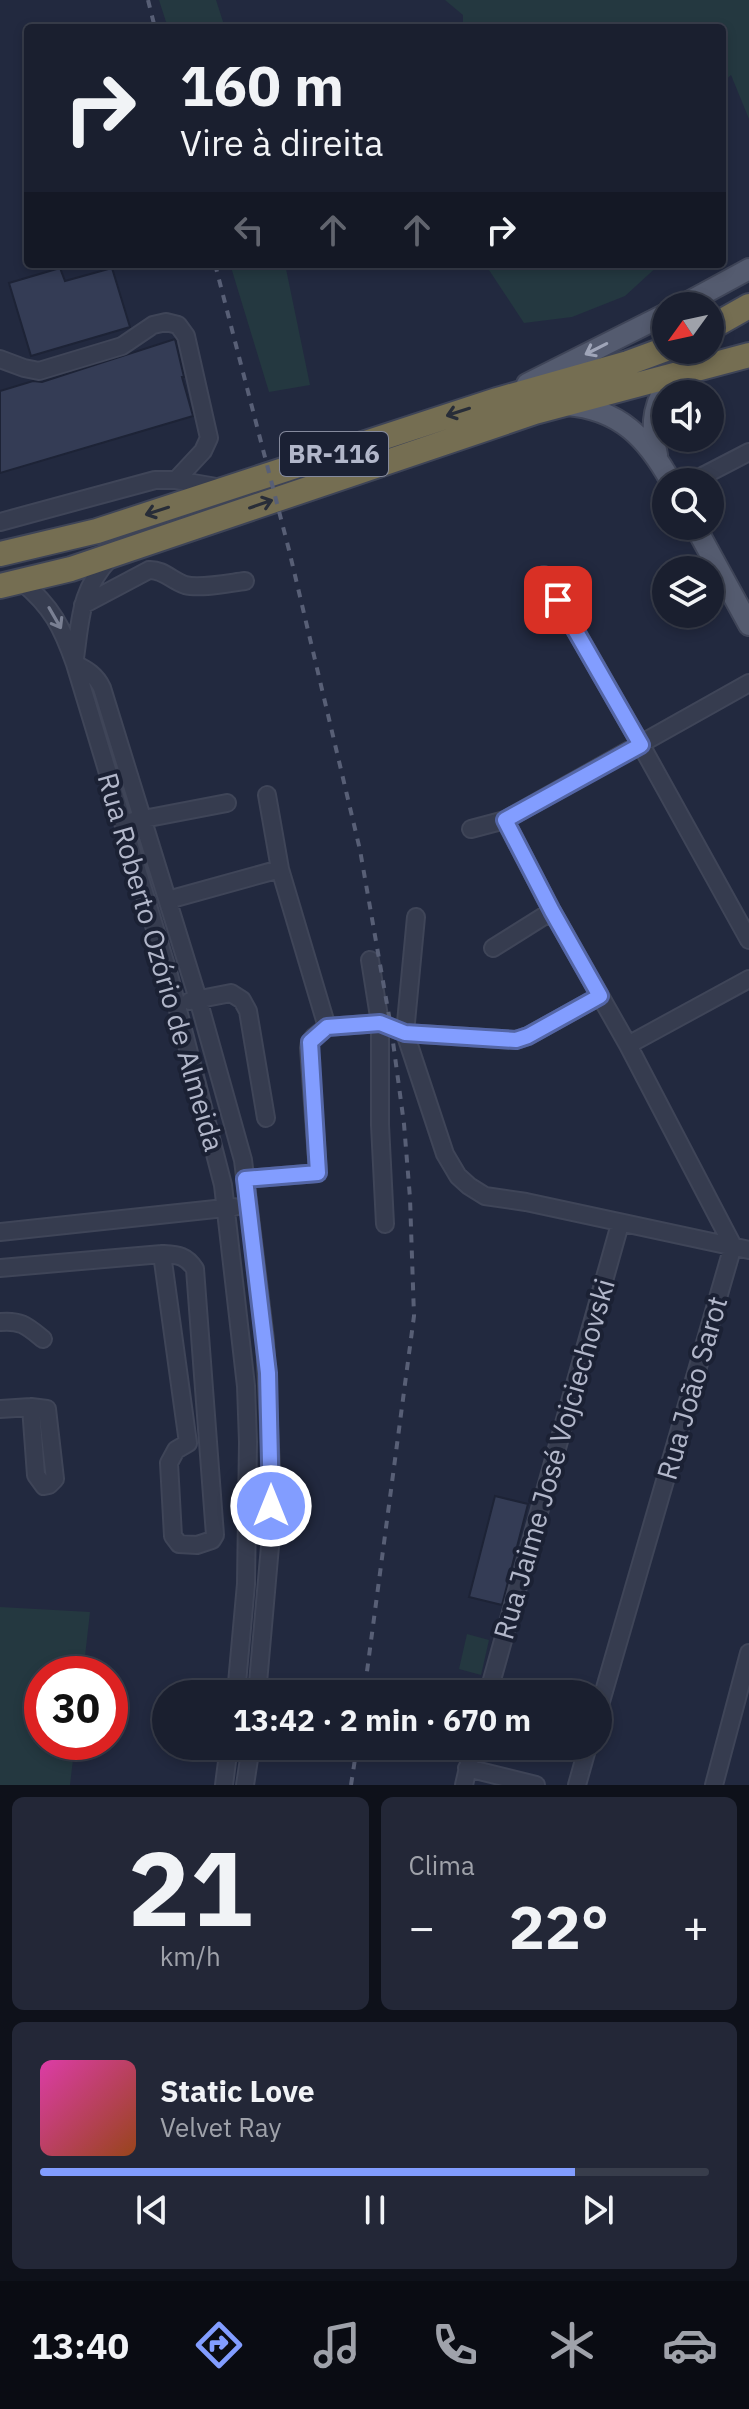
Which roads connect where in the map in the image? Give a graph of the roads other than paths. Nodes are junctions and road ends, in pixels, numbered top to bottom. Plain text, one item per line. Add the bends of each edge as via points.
1 (749, 269) edge
2 (707, 292) edge
3 (749, 306) edge
4 (724, 320) edge
5 (652, 321) edge
6 (652, 354) edge
7 (749, 355) edge
8 (0, 359) edge
9 (675, 375) junction
10 (497, 400) junction
11 (559, 404) junction
12 (749, 452) edge
13 (658, 459) junction
14 (663, 468) edge
15 (718, 468) edge
16 (176, 480) junction
17 (227, 489) junction
18 (0, 522) edge
19 (703, 540) edge
20 (0, 554) edge
21 (112, 555) junction
22 (544, 575) dead end
23 (245, 581) dead end
24 (11, 584) edge
25 (83, 605) junction
26 (749, 625) edge
27 (75, 664) junction
28 (749, 683) edge
29 (641, 745) junction
30 (267, 795) dead end
31 (227, 803) dead end
32 (143, 819) junction
33 (505, 820) junction
34 (123, 823) junction
35 (471, 829) dead end
36 (280, 869) junction
37 (168, 900) junction
38 (552, 911) junction
39 (416, 917) dead end
40 (749, 940) edge
41 (493, 948) dead end
42 (370, 960) dead end
43 (749, 979) edge
44 (600, 996) junction
45 (198, 999) junction
46 (177, 1004) junction
47 (380, 1023) junction
48 (327, 1027) junction
49 (405, 1033) junction
50 (628, 1045) junction
51 (266, 1118) dead end
52 (245, 1179) junction
53 (248, 1205) junction
54 (226, 1208) junction
55 (385, 1224) dead end
56 (620, 1224) junction
57 (0, 1232) edge
58 (741, 1248) edge
59 (162, 1254) junction
60 (255, 1259) junction
61 (232, 1262) junction
62 (0, 1268) edge
63 (0, 1322) edge
64 (43, 1339) dead end
65 (31, 1407) dead end
66 (269, 1407) junction
67 (247, 1408) junction
68 (0, 1409) edge
69 (270, 1546) junction
70 (247, 1547) junction
71 (242, 1634) junction
72 (263, 1635) junction
73 (749, 1653) edge
74 (238, 1680) edge
75 (259, 1680) edge
76 (492, 1680) edge
77 (608, 1680) edge
78 (227, 1760) edge
79 (249, 1760) edge
80 (469, 1760) edge
81 (584, 1760) edge
82 (467, 1768) junction
83 (224, 1785) edge
84 (245, 1785) edge
85 (464, 1785) edge
86 (536, 1785) edge
87 (577, 1785) edge
88 (714, 1785) edge

1 - 2 main road
3 - 4 highway
5 -> 10 main road
6 - 10 highway, BR-116
7 - 9 highway, BR-116
8 - 16 street via 39,371 122,346 153,325 178,325 186,336 209,438
9 - 11 highway, BR-116
9 - 13 main road via 655,407
10 -> 17 highway, BR-116
11 - 13 main road via 610,416 637,434
21 -> 11 highway, BR-116
12 - 15 street
13 - 14 main road
16 - 17 street
16 - 18 street via 155,480
17 -> 20 highway, BR-116 via 97,531
19 - 26 main road
21 - 24 highway, BR-116
21 - 25 street, Rua Roberto Ozório de Almeida via 92,579
22 - 29 street
23 - 25 street via 183,585 149,570
24 -> 27 street, Rua Roberto Ozório de Almeida via 48,606
25 - 27 street, Rua Roberto Ozório de Almeida
27 - 32 street via 91,672 102,688
27 - 34 street, Rua Roberto Ozório de Almeida
28 - 29 street
29 - 33 street
29 - 40 street
30 - 36 street
31 - 32 street
32 - 34 street
32 - 37 street
33 - 35 street
33 - 38 street
34 - 46 street, Rua Roberto Ozório de Almeida
36 - 37 street
36 - 48 street
37 - 45 street
38 - 41 street
38 - 44 street
39 - 49 street
42 - 47 street
43 - 50 street
44 - 49 street via 516,1040
44 - 50 street
45 - 46 street
45 - 51 street via 231,993 242,1000
45 - 52 street via 240,1144
46 - 54 street, Rua Roberto Ozório de Almeida
47 - 48 street
47 - 49 street
47 - 55 street
48 - 52 street via 309,1048 318,1173
49 - 56 street via 445,1154 469,1186 485,1196
50 - 58 street
52 - 53 street
53 - 54 street
53 - 60 street
54 - 57 street
54 - 61 street, Rua Roberto Ozório de Almeida
56 - 58 street
56 - 76 street, Rua Jaime José Vojciechovski
58 - 77 street, Rua João Sarot
59 - 59 street via 182,1255 195,1269 215,1535 197,1545 179,1544 173,1536 169,1463 188,1443
59 - 62 street
60 - 61 street
60 - 66 street
61 - 67 street, Rua Roberto Ozório de Almeida
63 - 64 street via 14,1321
65 - 68 street
66 - 67 street
66 - 69 street
67 - 70 street, Rua Roberto Ozório de Almeida
69 - 70 street
69 - 72 street
70 - 71 street, Rua Roberto Ozório de Almeida
71 - 72 street
71 - 74 street, Rua Roberto Ozório de Almeida
72 - 75 street
73 - 88 street
78 - 83 street
79 - 84 street
80 - 82 street
81 - 87 street
82 - 85 street
82 - 86 street

